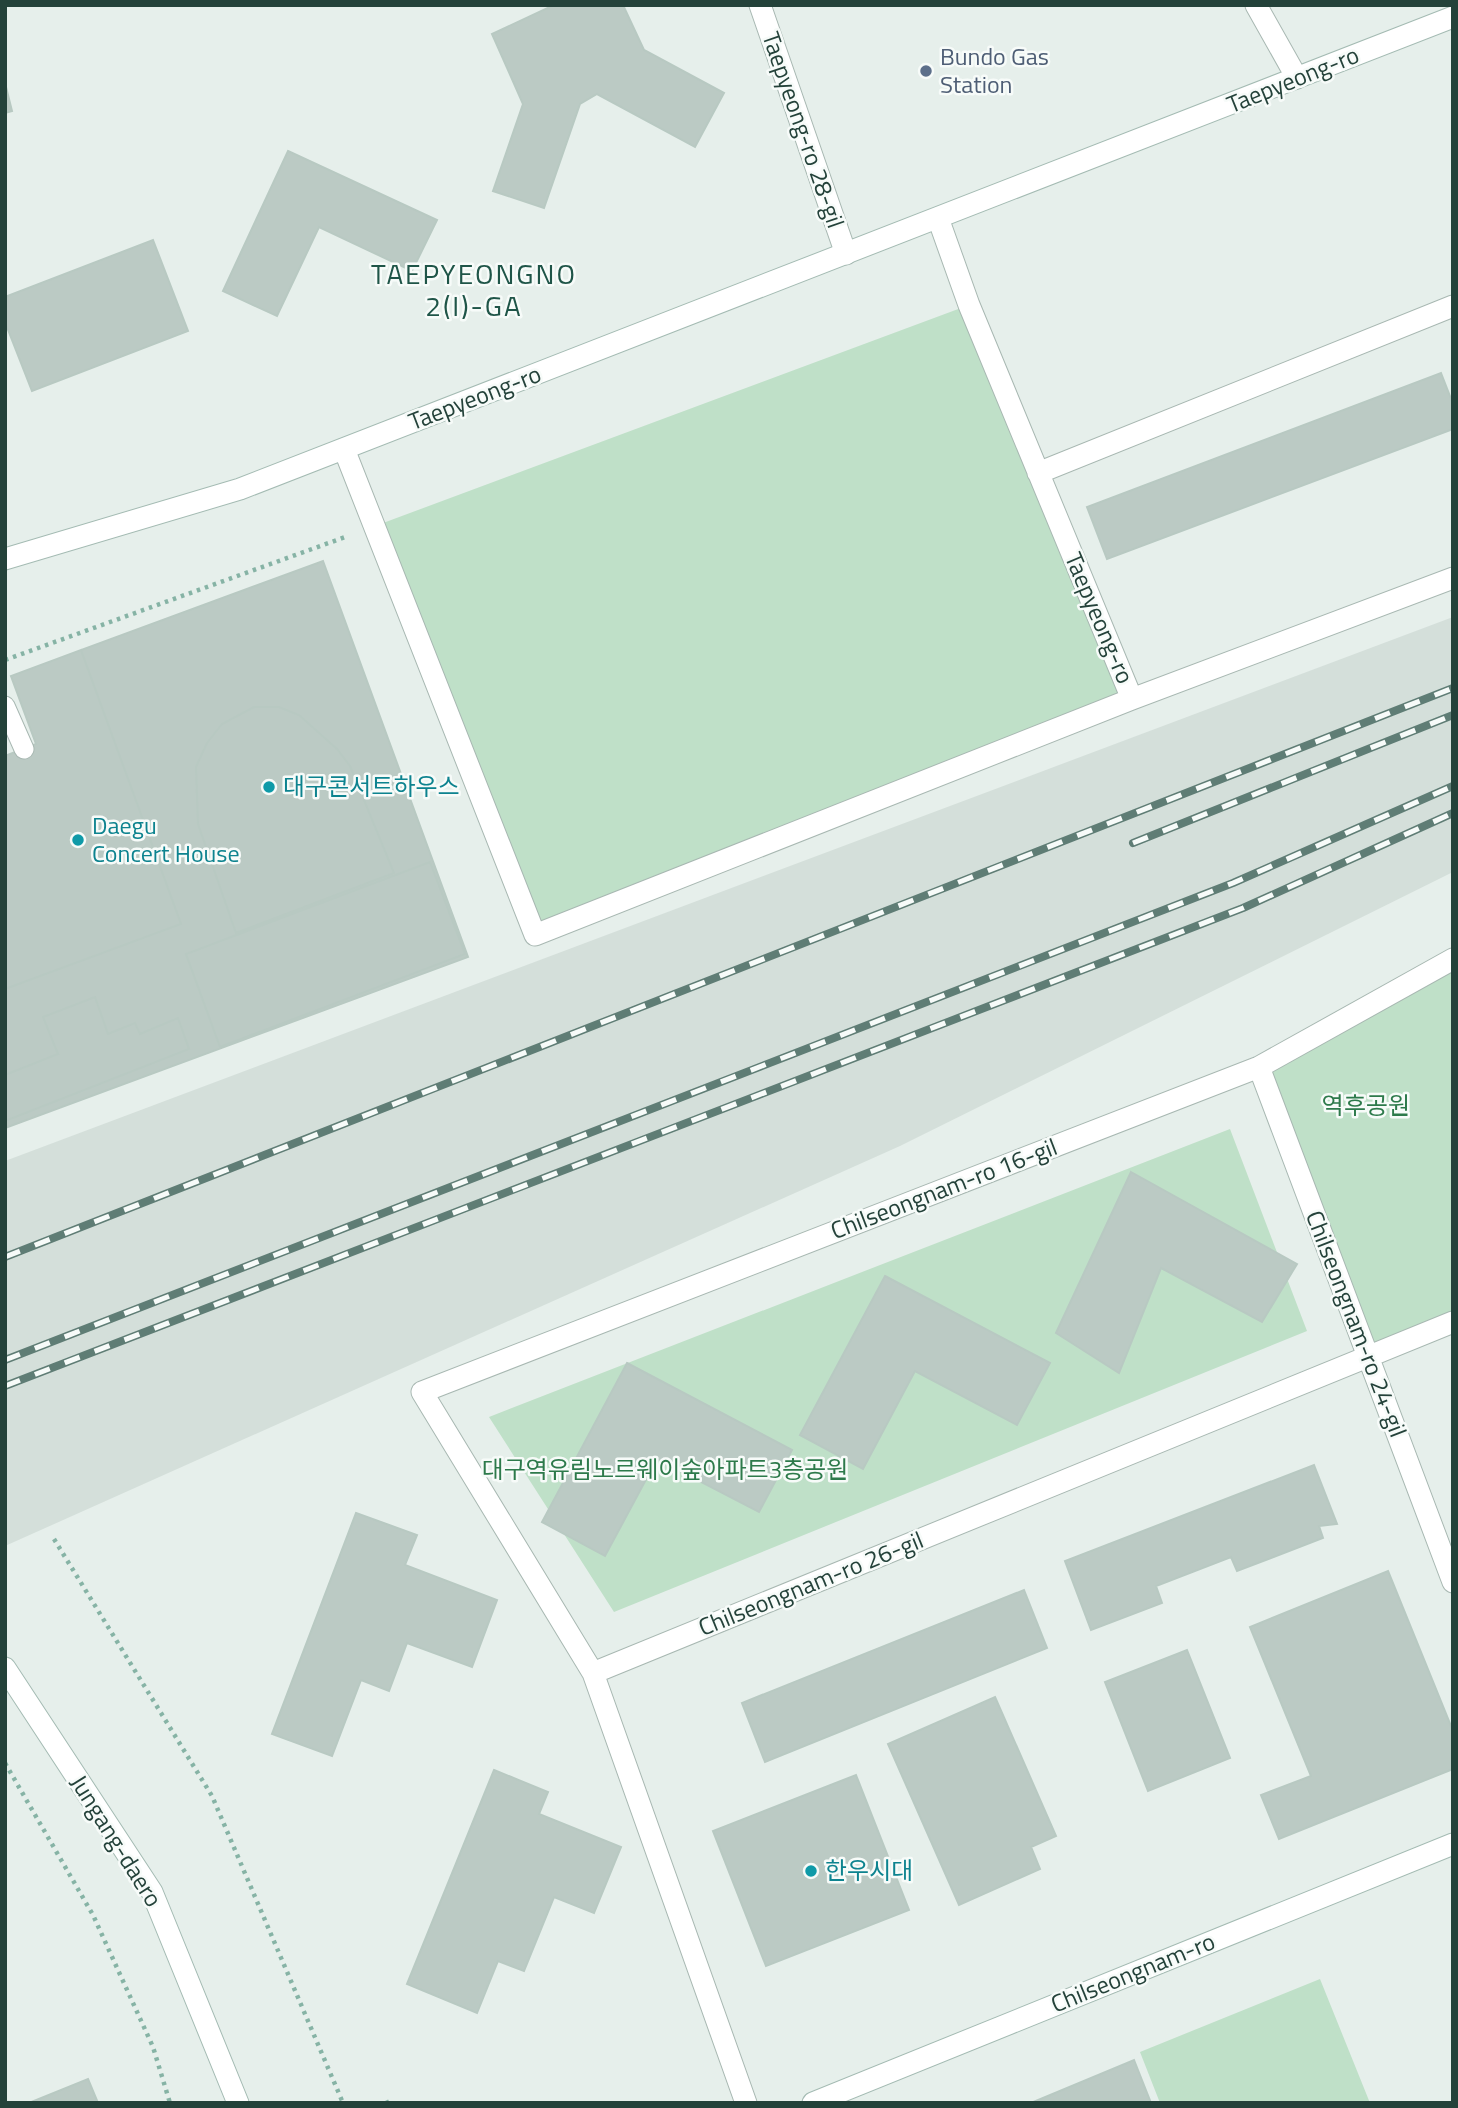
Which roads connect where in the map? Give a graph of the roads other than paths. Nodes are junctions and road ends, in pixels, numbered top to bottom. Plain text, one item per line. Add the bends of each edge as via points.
1 (1256, 5) edge
2 (765, 8) edge
3 (1453, 17) edge
4 (1297, 78) junction
5 (938, 219) junction
6 (846, 254) junction
7 (1453, 306) edge
8 (344, 449) junction
9 (1038, 473) junction
10 (5, 559) edge
11 (1453, 578) edge
12 (1132, 699) junction
13 (5, 706) edge
14 (24, 749) dead end
15 (1453, 959) edge
16 (1259, 1067) junction
17 (1453, 1322) edge
18 (1369, 1356) junction
19 (1453, 1582) edge
20 (5, 1668) edge
21 (593, 1673) junction
22 (1453, 1844) edge
23 (238, 2103) edge
24 (746, 2103) edge
25 (813, 2103) edge

1 - 4 street
2 - 6 street, Taepyeong-ro 28-gil
3 - 4 street, Taepyeong-ro
4 - 5 street, Taepyeong-ro
5 - 6 street, Taepyeong-ro
5 - 9 street, Taepyeong-ro
6 - 8 street, Taepyeong-ro
7 - 9 street
8 - 10 street, Taepyeong-ro via 240,489
8 - 12 street via 535,935
9 - 12 street, Taepyeong-ro
11 - 12 street, Taepyeong-ro
13 - 14 lane
15 - 16 street, Chilseongnam-ro 16-gil
16 - 18 street, Chilseongnam-ro 24-gil
16 - 21 street, Chilseongnam-ro 16-gil via 422,1392
17 - 18 street, Chilseongnam-ro 26-gil
18 - 19 street, Chilseongnam-ro 24-gil
18 - 21 street, Chilseongnam-ro 26-gil
20 - 23 street, Jungang-daero via 152,1892
21 - 24 street
22 - 25 street, Chilseongnam-ro

